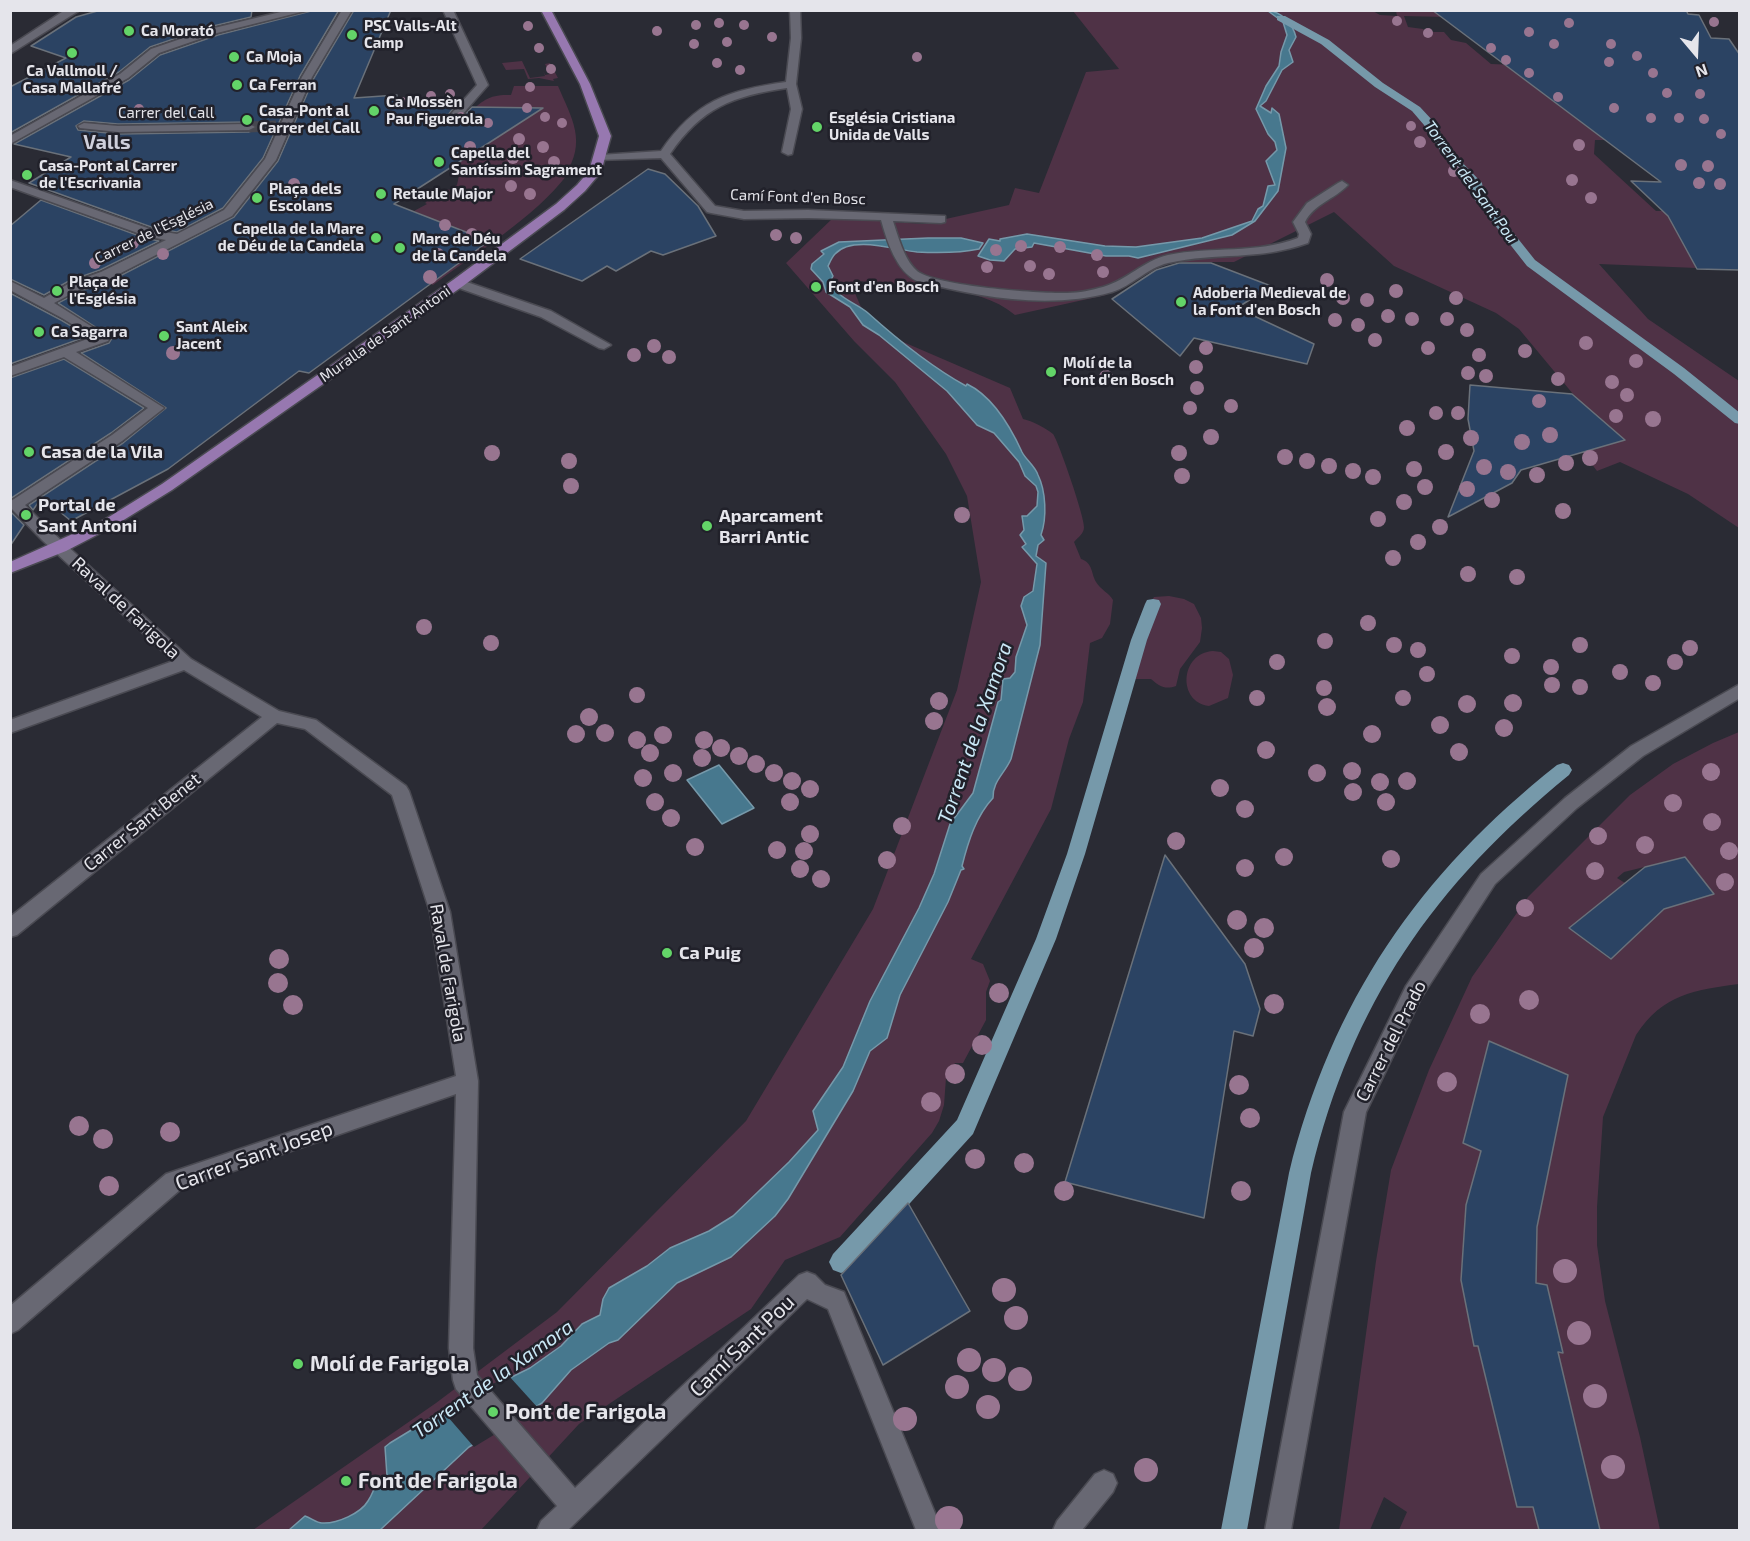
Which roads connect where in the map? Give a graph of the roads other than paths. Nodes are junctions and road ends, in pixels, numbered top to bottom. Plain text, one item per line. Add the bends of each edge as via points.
1 (75, 10) edge
2 (304, 10) edge
3 (347, 10) edge
4 (448, 10) edge
5 (546, 10) edge
6 (795, 10) edge
7 (61, 13) edge
8 (10, 51) edge
9 (791, 84) junction
10 (457, 114) dead end
11 (44, 122) junction
12 (59, 124) dead end
13 (80, 126) dead end
14 (249, 126) tunnel mouth
15 (10, 141) edge
16 (788, 152) dead end
17 (663, 153) junction
18 (600, 158) junction
19 (10, 183) edge
20 (1342, 185) dead end
21 (886, 219) junction
22 (941, 219) dead end
23 (179, 238) junction
24 (458, 283) junction
25 (10, 285) edge
26 (45, 303) junction
27 (604, 345) dead end
28 (66, 352) junction
29 (10, 372) edge
30 (60, 548) junction
31 (10, 568) edge
32 (185, 663) junction
33 (1740, 690) edge
34 (274, 716) junction
35 (10, 727) edge
36 (10, 929) edge
37 (468, 1081) junction
38 (10, 1322) edge
39 (1104, 1483) dead end
40 (574, 1506) junction
41 (550, 1530) edge
42 (929, 1530) edge
43 (1066, 1530) edge
44 (1278, 1530) edge

1 - 7 street
2 - 11 street via 261,18 155,51 124,76
3 - 23 street, Carrer de l'Església via 307,77 270,160 228,213
4 - 10 street via 483,85
5 - 18 main road, Muralla de Sant Antoni via 585,84 605,136
6 - 9 street
7 - 8 street
9 - 16 street via 798,103
9 - 17 street via 758,88 718,100 700,111
11 - 12 street
11 - 15 street
13 - 14 street, Carrer del Call
17 - 18 street
17 - 21 street, Camí Font d'en Bosc via 711,209 744,215
18 - 24 main road, Muralla de Sant Antoni via 595,172 560,207
19 - 23 street via 150,233
20 - 21 street, Camí Font d'en Bosc via 1301,216 1304,240 1290,246 1265,252 1171,258 1155,262 1112,288 1068,297 922,280 912,274
21 - 22 street, Camí Font d'en Bosc
23 - 26 street, Carrer de l'Església
24 - 27 street via 546,314
24 - 30 main road, Muralla de Sant Antoni via 167,487
25 - 26 street
26 - 28 street via 103,338
28 - 29 street
28 - 30 street, Raval de Farigola via 157,408 16,504
30 - 31 main road, Muralla de Sant Antoni
30 - 32 street, Raval de Farigola
32 - 34 street, Raval de Farigola
32 - 35 street
33 - 44 street, Carrer del Prado via 1636,751 1488,879 1413,992 1355,1112
34 - 36 street, Carrer Sant Benet
34 - 37 street, Raval de Farigola via 310,724 400,790 440,912
37 - 38 street, Carrer Sant Josep via 174,1181
37 - 40 street, Raval de Farigola via 461,1348 465,1380
39 - 43 street
40 - 41 street, Camí Sant Pou
40 - 42 street, Camí Sant Pou via 807,1283 818,1294 836,1300

